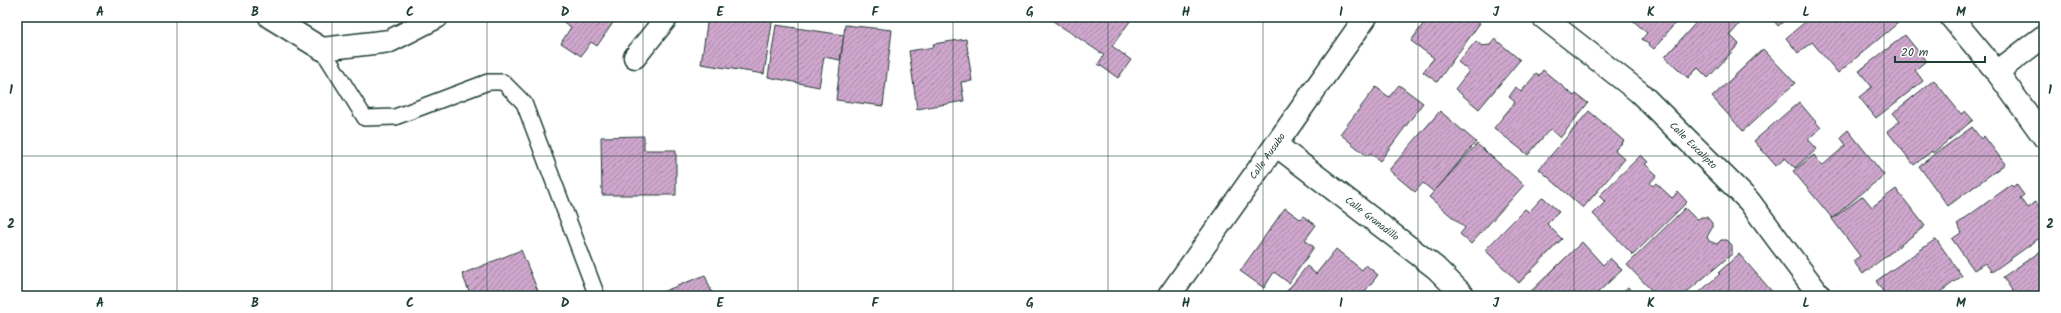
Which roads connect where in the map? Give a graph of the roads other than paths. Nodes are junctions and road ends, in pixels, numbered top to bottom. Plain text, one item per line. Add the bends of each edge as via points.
1 (270, 17) edge
2 (437, 17) edge
3 (667, 17) edge
4 (1366, 17) edge
5 (1543, 17) edge
6 (1951, 17) edge
7 (2044, 36) edge
8 (322, 49) junction
9 (635, 57) dead end
10 (1997, 72) junction
11 (2044, 138) edge
12 (1276, 145) junction
13 (597, 296) edge
14 (1169, 296) edge
15 (1464, 296) edge
16 (1820, 296) edge

1 - 8 street
2 - 8 street via 390,41
3 - 9 street
4 - 12 street, Calle Ausubo
5 - 16 street, Calle Eucalipto via 1639,92 1749,201
6 - 10 street
7 - 10 street
8 - 13 lane via 365,118 395,117 488,82 503,82 524,103
10 - 11 street
12 - 14 street, Calle Ausubo
12 - 15 street, Calle Granadillo via 1436,268

